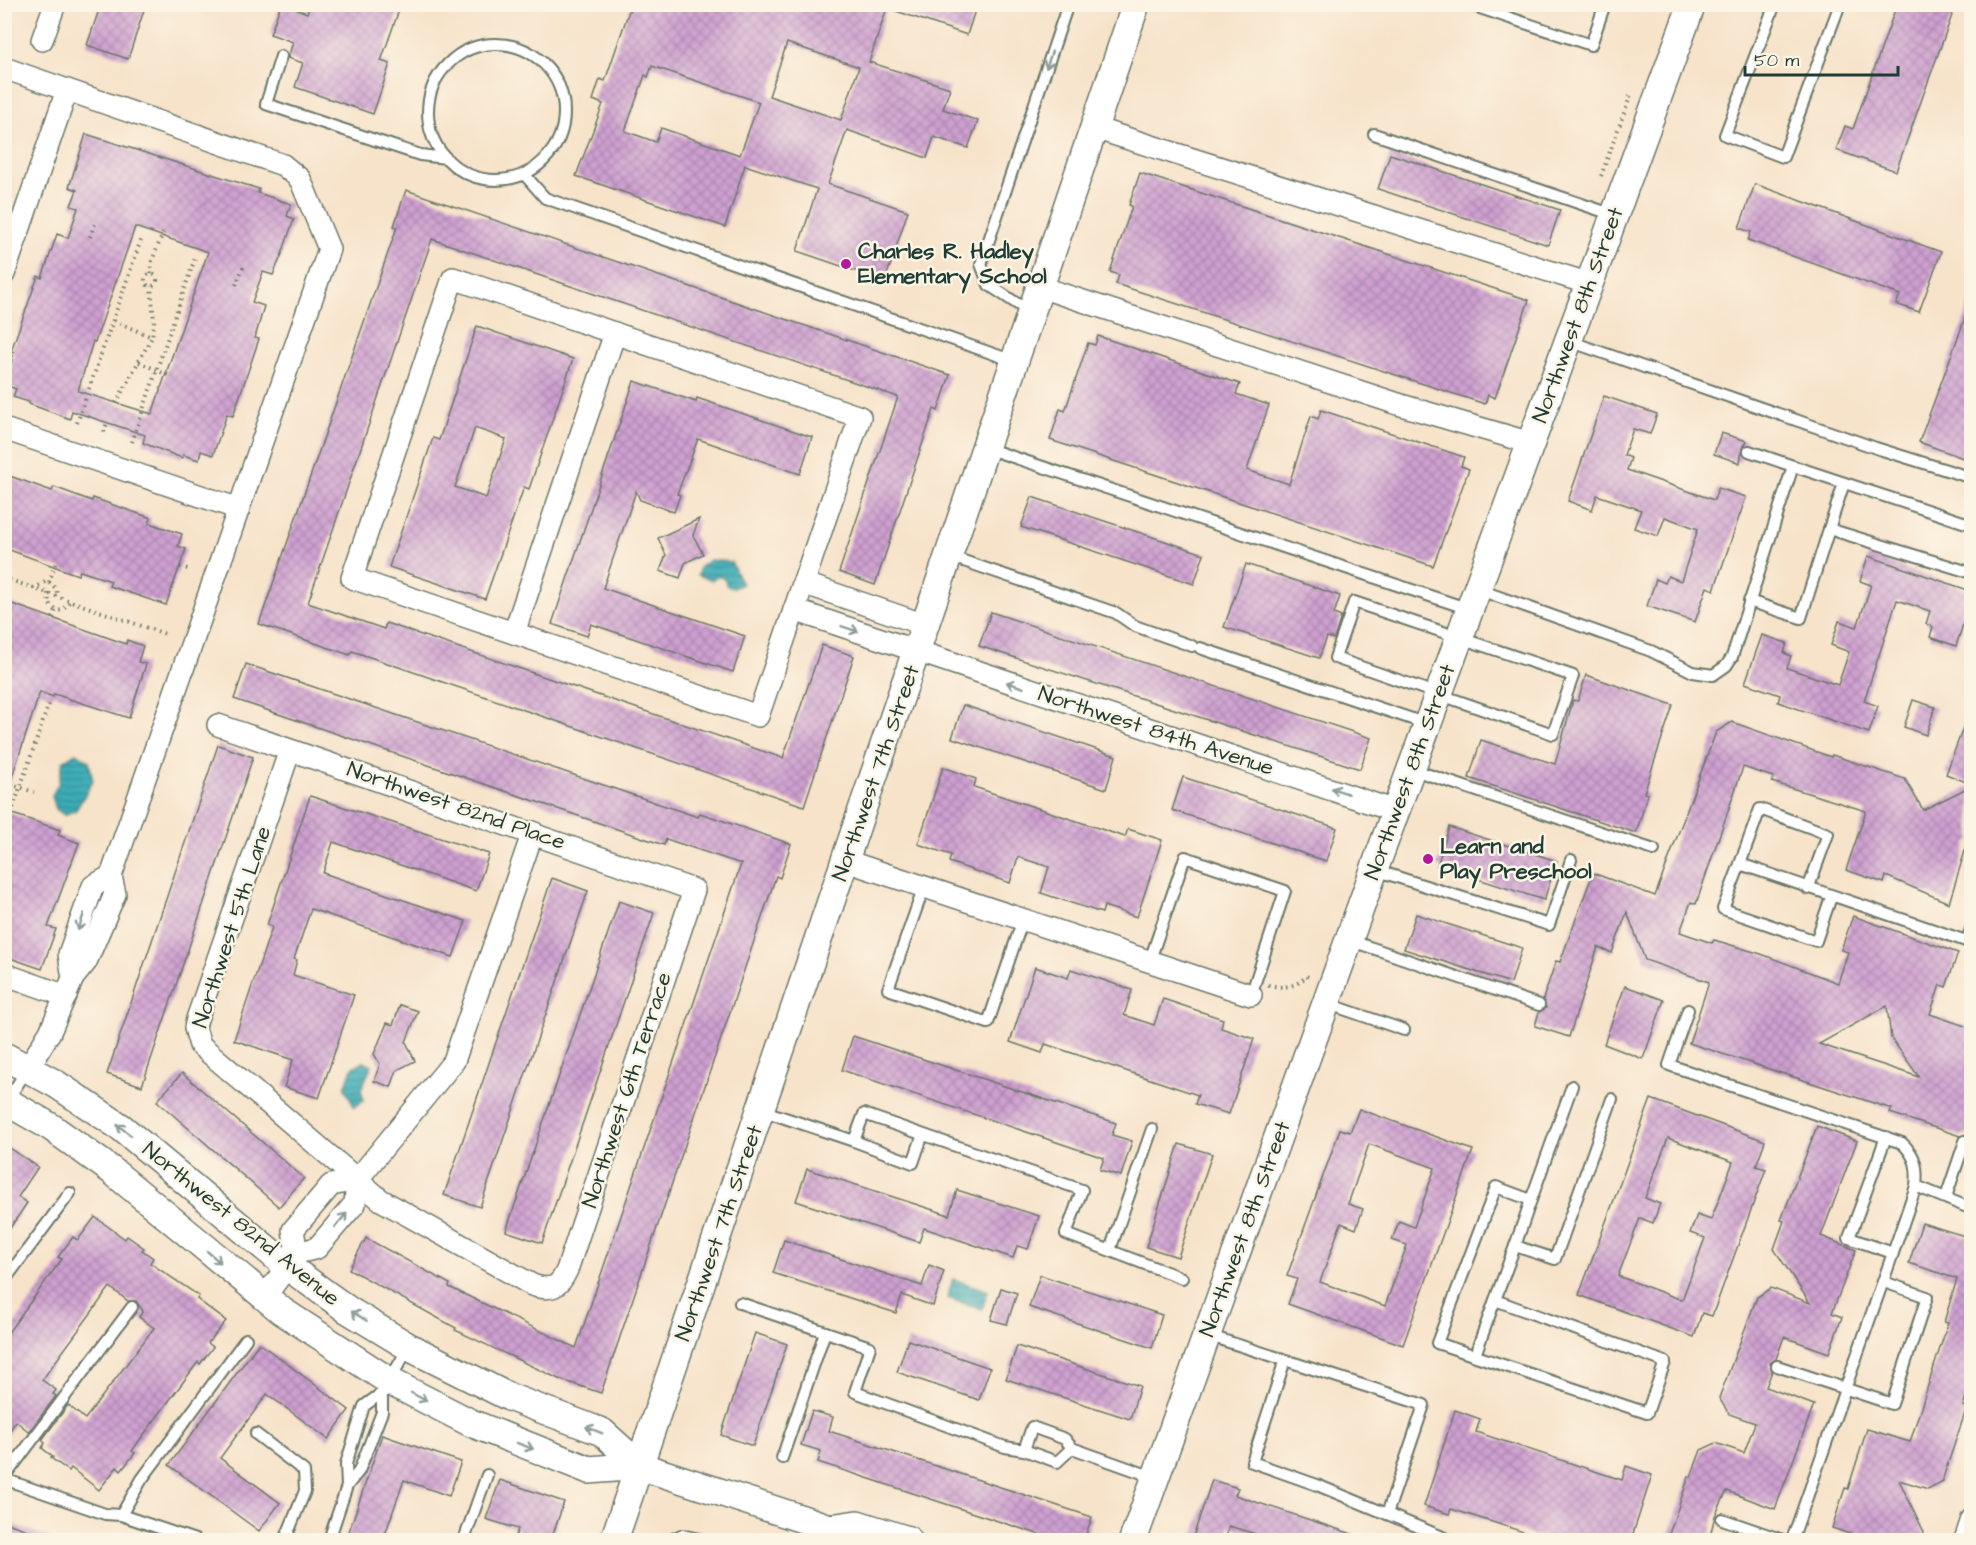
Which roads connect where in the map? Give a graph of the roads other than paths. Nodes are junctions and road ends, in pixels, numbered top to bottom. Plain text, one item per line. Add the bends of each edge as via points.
1 (55, 4) edge
2 (1068, 4) edge
3 (1136, 4) edge
4 (1468, 4) edge
5 (1605, 4) edge
6 (1692, 4) edge
7 (1775, 4) edge
8 (1840, 4) edge
9 (42, 40) dead end
10 (281, 56) dead end
11 (5, 69) edge
12 (68, 90) junction
13 (1094, 128) junction
14 (1374, 134) dead end
15 (446, 158) junction
16 (524, 174) junction
17 (1614, 215) junction
18 (4, 274) edge
19 (1590, 284) junction
20 (1040, 287) junction
21 (1032, 313) junction
22 (615, 333) junction
23 (1569, 341) junction
24 (1015, 361) junction
25 (4, 429) edge
26 (1531, 443) junction
27 (986, 448) junction
28 (1749, 452) dead end
29 (1793, 466) junction
30 (1971, 478) edge
31 (1844, 483) junction
32 (239, 509) junction
33 (1971, 525) edge
34 (1829, 530) junction
35 (949, 556) junction
36 (1971, 573) edge
37 (803, 583) junction
38 (1473, 599) junction
39 (1749, 602) junction
40 (794, 610) junction
41 (925, 625) junction
42 (514, 633) junction
43 (1459, 639) junction
44 (916, 652) junction
45 (1439, 694) junction
46 (1428, 724) junction
47 (218, 725) dead end
48 (290, 750) junction
49 (1411, 769) junction
50 (1395, 811) junction
51 (533, 832) junction
52 (1654, 850) dead end
53 (1571, 860) dead end
54 (846, 861) junction
55 (1740, 864) junction
56 (1374, 870) junction
57 (924, 887) junction
58 (1808, 889) junction
59 (694, 890) joint
60 (1831, 897) junction
61 (1023, 918) junction
62 (1971, 926) edge
63 (1348, 940) junction
64 (1969, 942) edge
65 (1150, 960) junction
66 (4, 974) edge
67 (69, 987) junction
68 (1258, 990) joint
69 (1326, 1003) junction
70 (1539, 1005) dead end
71 (1688, 1010) dead end
72 (1404, 1030) dead end
73 (16, 1062) edge
74 (1572, 1086) dead end
75 (1612, 1099) dead end
76 (5, 1102) edge
77 (761, 1110) junction
78 (1152, 1129) dead end
79 (922, 1137) junction
80 (1886, 1137) junction
81 (854, 1141) junction
82 (1965, 1141) dead end
83 (357, 1180) junction
84 (1916, 1186) junction
85 (70, 1193) dead end
86 (1946, 1197) junction
87 (1531, 1200) junction
88 (1971, 1209) edge
89 (1515, 1246) junction
90 (1110, 1250) junction
91 (1893, 1253) junction
92 (292, 1260) junction
93 (1182, 1278) dead end
94 (4, 1281) edge
95 (1884, 1282) junction
96 (264, 1298) junction
97 (1495, 1300) junction
98 (740, 1303) dead end
99 (132, 1307) dead end
100 (825, 1332) junction
101 (1208, 1335) junction
102 (246, 1339) dead end
103 (409, 1347) junction
104 (1475, 1355) junction
105 (1286, 1360) junction
106 (1777, 1366) dead end
107 (385, 1387) junction
108 (1847, 1389) junction
109 (256, 1434) dead end
110 (354, 1438) junction
111 (370, 1443) junction
112 (1072, 1448) junction
113 (1024, 1450) junction
114 (782, 1458) dead end
115 (639, 1466) junction
116 (487, 1475) dead end
117 (1156, 1478) junction
118 (4, 1479) edge
119 (347, 1486) junction
120 (1387, 1514) junction
121 (121, 1515) junction
122 (1722, 1519) dead end
123 (1971, 1519) edge
124 (837, 1534) edge
125 (195, 1540) edge
126 (285, 1540) edge
127 (329, 1540) edge
128 (464, 1540) edge
129 (614, 1540) edge
130 (670, 1540) edge
131 (704, 1540) edge
132 (908, 1540) edge
133 (1133, 1540) edge
134 (1449, 1540) edge
135 (1783, 1540) edge
136 (1792, 1540) edge
137 (1965, 1540) edge

1 - 9 street
2 -> 21 lane via 981,264 989,285
3 - 13 street, Northwest 7th Street
4 - 5 lane via 1591,45
6 - 17 street, Northwest 8th Street
7 - 8 lane via 1725,135 1783,157
10 - 15 lane via 266,104 420,155
11 - 12 street
12 - 18 street
12 - 32 street via 283,165 300,178 327,238 327,258
13 - 19 street
13 - 20 street, Northwest 7th Street
14 - 17 lane
15 - 16 lane via 459,170 491,180
15 - 16 lane via 436,144 429,120 430,94 437,78 447,64 469,50 493,44 510,45 533,55 552,73 564,104 564,122 550,153
16 - 24 lane via 545,198
17 - 19 street, Northwest 8th Street
19 - 23 street, Northwest 8th Street
20 - 21 street, Northwest 7th Street
20 - 26 street via 1401,405
21 - 24 street, Northwest 7th Street
22 - 37 street via 860,417
22 - 42 street
22 - 42 street via 453,278 359,555 352,578
23 - 26 street, Northwest 8th Street
23 - 30 lane
24 - 27 street, Northwest 7th Street
25 - 32 street
26 - 38 street, Northwest 8th Street
27 - 35 street, Northwest 7th Street
27 - 38 lane
28 - 29 lane
29 - 31 lane
29 - 39 lane
31 - 33 lane
31 - 34 lane
32 - 67 street via 111,876 115,894 87,962
34 - 36 lane
34 - 39 lane via 1801,618
35 - 41 street, Northwest 7th Street
35 - 46 lane via 1116,613 1135,626
37 - 40 street
37 - 41 street
38 - 39 lane via 1651,651 1693,672 1713,675 1732,657
38 - 43 street, Northwest 8th Street
40 - 42 street via 758,716
40 -> 44 street, Northwest 84th Avenue
41 - 44 street, Northwest 7th Street
43 - 45 street, Northwest 8th Street
43 - 45 lane via 1354,602 1335,658
43 - 45 lane via 1573,676 1553,734
50 -> 44 street, Northwest 84th Avenue
44 - 54 street, Northwest 7th Street
45 - 46 street, Northwest 8th Street
46 - 49 street, Northwest 8th Street
47 - 48 street, Northwest 82nd Place
48 - 51 street, Northwest 82nd Place
48 - 83 street, Northwest 5th Lane via 198,1019 197,1039
49 - 50 street, Northwest 8th Street
49 - 52 lane
50 - 56 street, Northwest 8th Street
51 - 59 street, Northwest 82nd Place
51 - 83 street via 453,1061
53 - 56 lane via 1549,926
54 - 57 street
54 - 77 street, Northwest 7th Street
55 - 58 lane
55 - 58 lane via 1760,809 1828,834
55 - 60 lane via 1723,909 1815,941
56 - 63 street, Northwest 8th Street
57 - 61 street
57 - 61 lane via 888,989 988,1023
58 - 60 lane
59 - 83 street, Northwest 6th Terrace via 567,1270 556,1287 532,1285 381,1200
60 - 64 lane
61 - 65 street
62 - 64 lane
63 - 69 street, Northwest 8th Street
63 - 70 lane
65 - 68 street
65 - 68 lane via 1185,857 1286,891
66 - 67 street
67 - 73 street via 51,1032
69 - 72 lane
69 - 101 street, Northwest 8th Street
71 - 80 lane via 1669,1065
73 - 76 lane
92 -> 73 street, Northwest 82nd Avenue via 122,1128
74 - 87 lane
75 - 89 lane via 1555,1259
76 -> 96 street, Northwest 82nd Avenue via 58,1132 111,1170
77 - 81 lane
77 - 115 street, Northwest 7th Street
78 - 90 lane
79 - 81 lane via 913,1163
79 - 81 lane via 864,1114
79 - 90 lane via 1082,1190 1066,1234
80 - 84 lane via 1910,1151 1916,1162
80 - 91 lane via 1849,1238
82 - 86 lane
92 -> 83 street via 317,1248 355,1204
83 - 92 street via 331,1185 293,1230
84 - 86 lane
84 - 91 lane
85 - 94 lane
86 - 88 lane
87 - 89 lane
87 - 104 lane via 1496,1187 1437,1343
89 - 97 lane
90 - 93 lane
91 - 95 lane
92 - 96 street
103 -> 92 street, Northwest 82nd Avenue via 348,1310
95 - 108 lane
95 - 108 lane via 1927,1297 1892,1404
96 - 107 street, Northwest 82nd Avenue
97 - 104 lane
97 - 104 lane via 1665,1362 1647,1413
98 - 100 lane
99 - 118 lane
100 - 113 lane via 870,1347 855,1392 1005,1447
100 - 114 lane
101 - 105 lane
101 - 117 street, Northwest 8th Street
102 - 121 lane via 142,1479
103 - 107 lane
115 -> 103 street, Northwest 82nd Avenue via 602,1432 509,1397
105 - 120 lane via 1252,1462
105 - 120 lane via 1424,1405
106 - 108 lane
107 - 110 lane via 364,1406
107 - 111 lane via 382,1412
107 -> 115 street, Northwest 82nd Avenue via 589,1470
108 - 136 lane
109 - 126 lane via 304,1471 305,1491
110 - 111 lane
110 - 119 lane via 346,1464
111 - 119 lane via 359,1471
112 - 113 lane via 1057,1462
112 - 113 lane via 1065,1439 1032,1427
112 - 117 lane
115 - 124 street, Northwest 82nd Avenue
115 - 129 street, Northwest 7th Street
116 - 128 lane
117 - 133 street, Northwest 8th Street
118 - 121 lane via 105,1514
119 - 127 lane
120 - 134 lane
121 - 125 lane
122 - 135 lane
123 - 137 street
124 - 132 street, Northwest 82nd Avenue via 857,1524
130 - 131 lane via 681,1535

